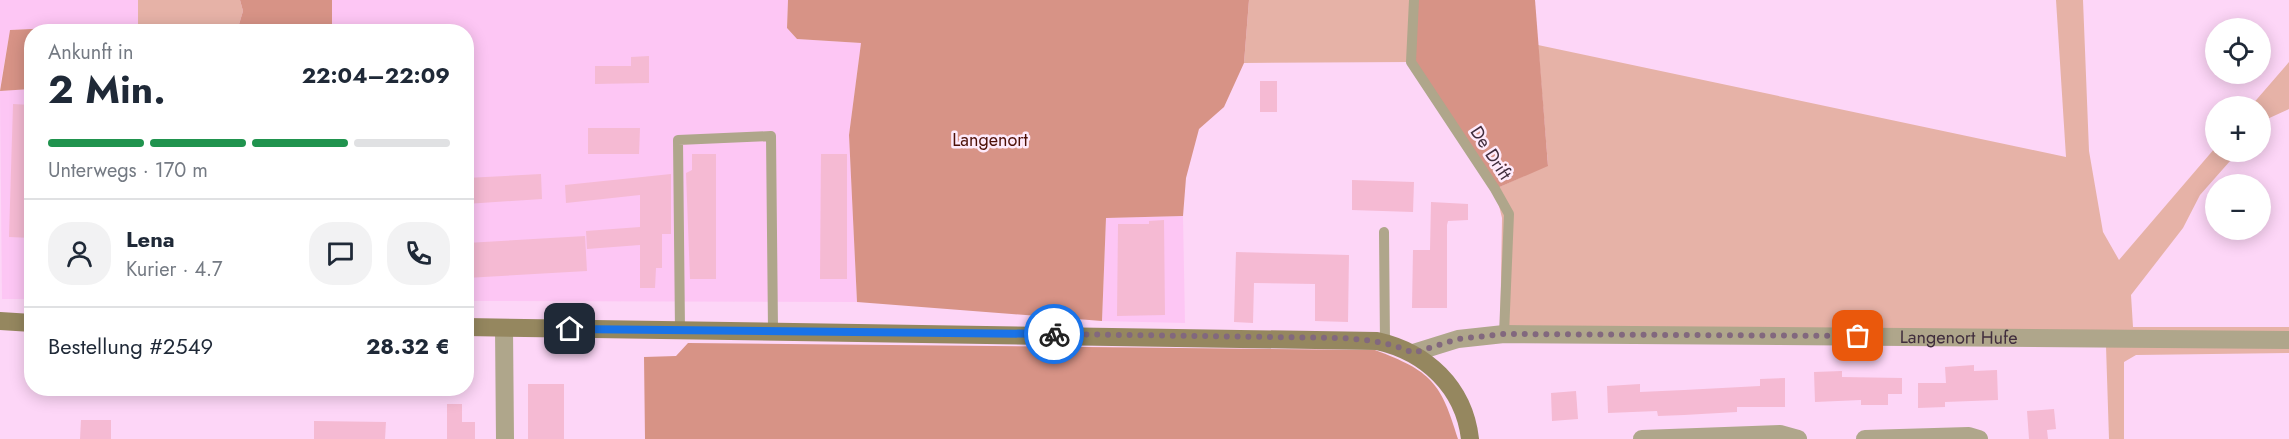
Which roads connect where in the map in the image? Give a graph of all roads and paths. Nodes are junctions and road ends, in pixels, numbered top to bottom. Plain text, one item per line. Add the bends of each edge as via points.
1 (1414, 0) edge
2 (1384, 232) dead end
3 (0, 321) edge
4 (24, 322) edge
5 (474, 327) edge
6 (504, 328) junction
7 (680, 330) junction
8 (773, 330) junction
9 (1504, 334) junction
10 (2289, 340) edge
11 (1386, 343) junction
12 (1420, 358) junction
13 (1692, 438) edge
14 (505, 439) edge
15 (1470, 439) edge
16 (1642, 439) edge
17 (1798, 439) edge
18 (1865, 439) edge
19 (1979, 439) edge

1 - 9 lane, De Drift via 1411,62 1509,214
2 - 11 lane
3 - 4 street
5 - 6 street
6 - 7 street
6 - 14 street
7 - 8 street
7 - 8 lane via 678,140 771,136
8 - 11 street via 1331,338
9 - 10 street, Langenort Hufe
9 - 12 street, Langenort Hufe via 1458,339
11 - 12 street
12 - 15 street via 1445,379 1459,402
13 - 16 street
13 - 17 street via 1780,434
18 - 19 street

